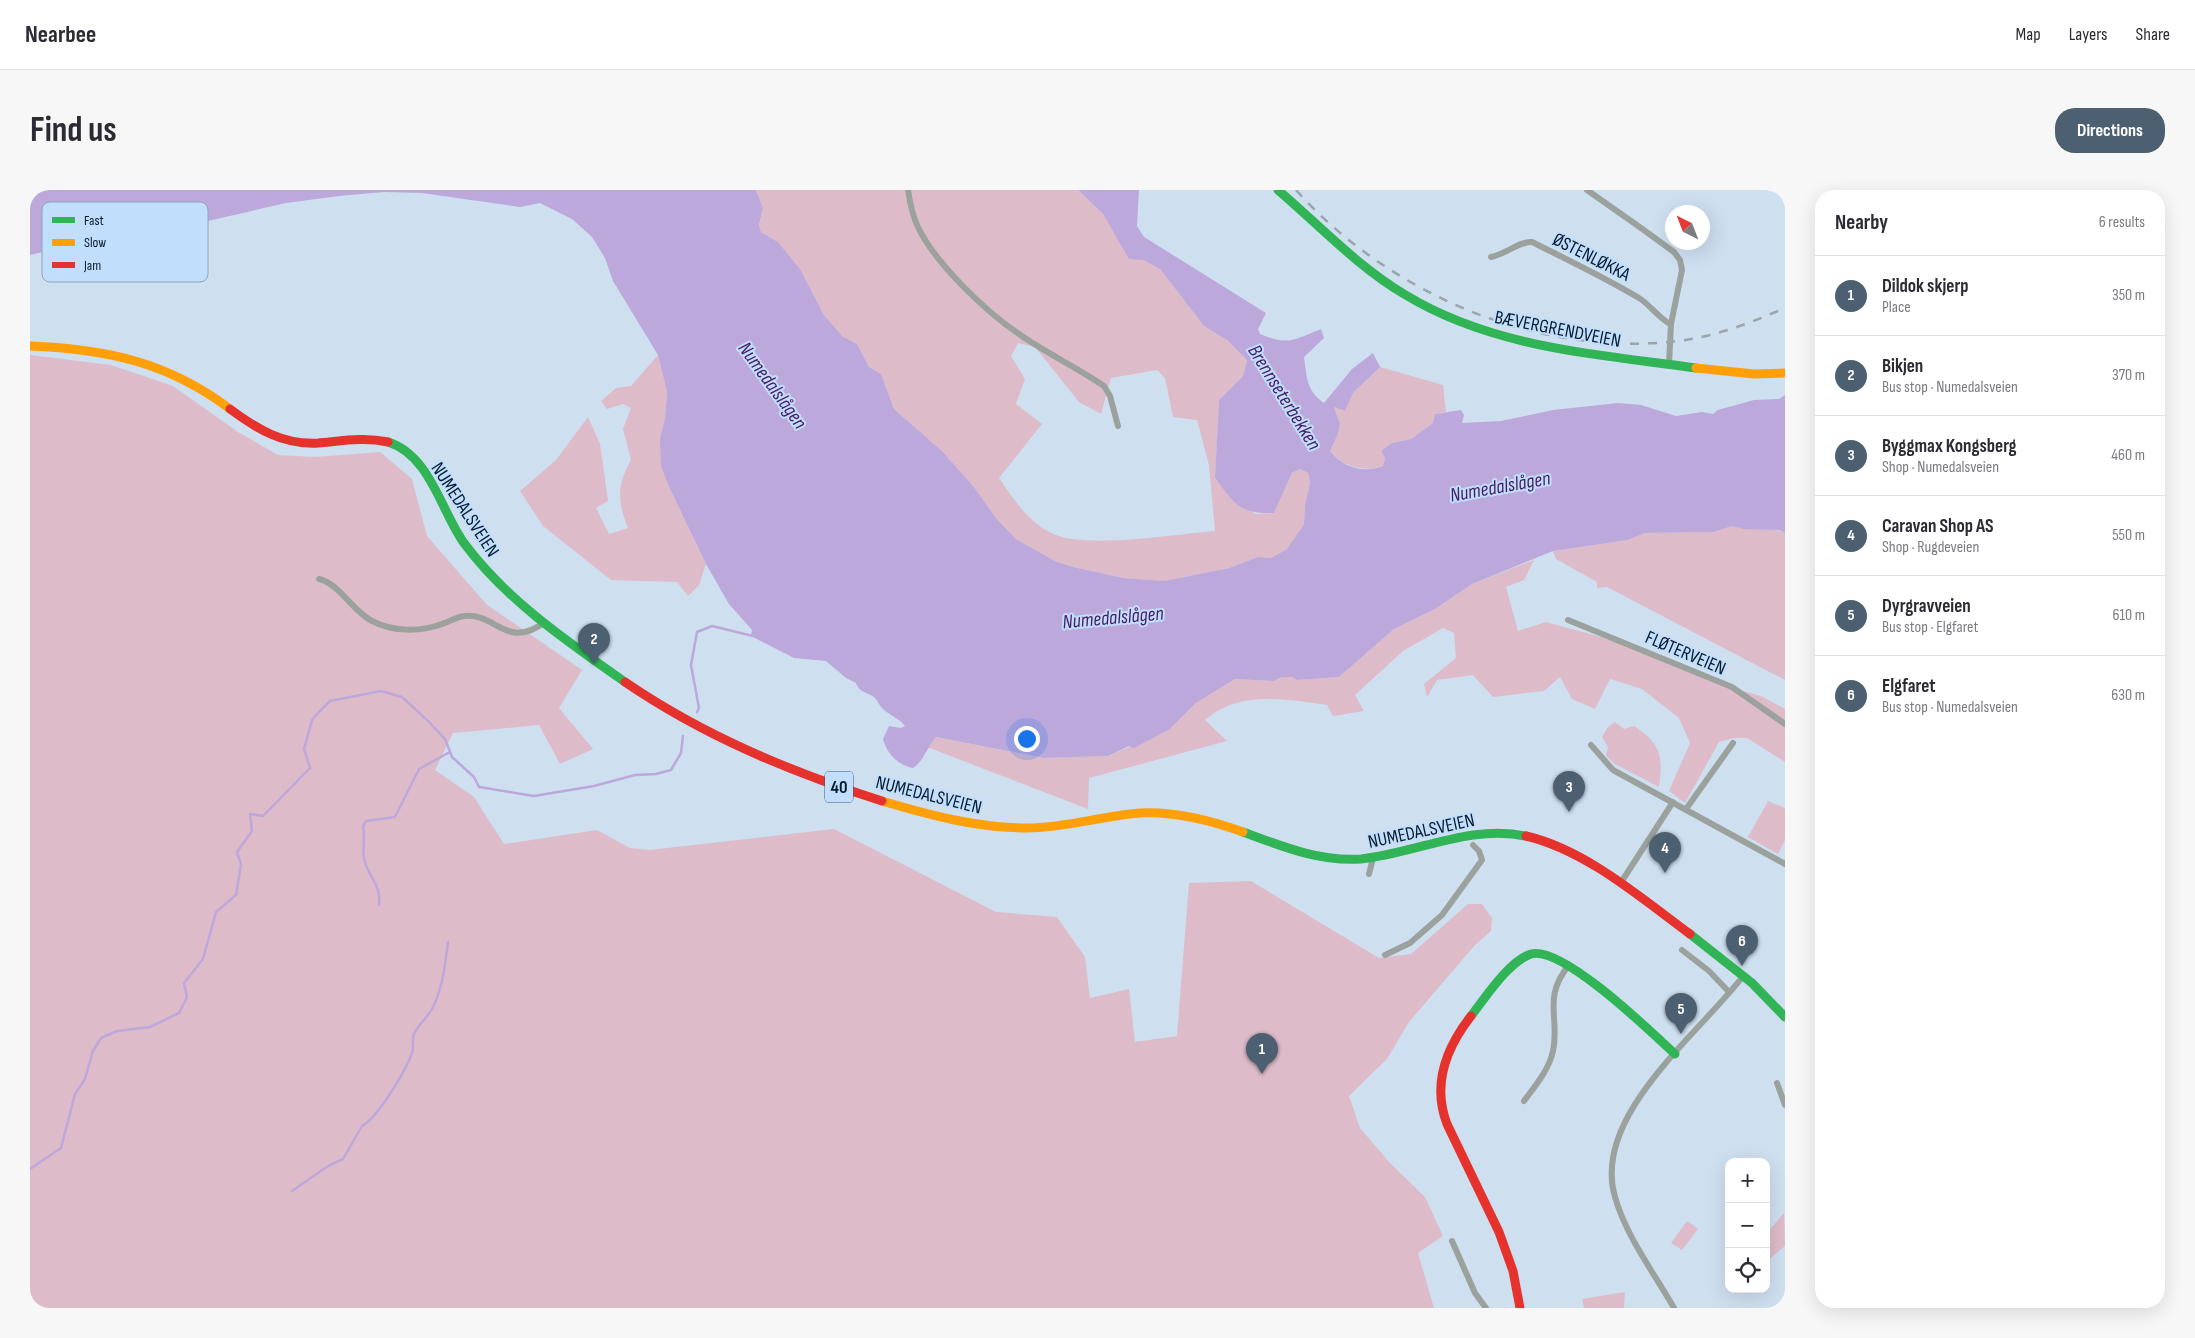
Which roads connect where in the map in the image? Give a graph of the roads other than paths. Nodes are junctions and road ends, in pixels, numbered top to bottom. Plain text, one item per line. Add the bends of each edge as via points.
1 (908, 190) edge
2 (1278, 190) edge
3 (1587, 190) edge
4 (1492, 257) dead end
5 (1671, 324) junction
6 (30, 346) edge
7 (1669, 364) junction
8 (1785, 373) edge
9 (1118, 426) dead end
10 (319, 579) dead end
11 (1568, 620) dead end
12 (544, 622) junction
13 (1785, 724) edge
14 (1732, 743) dead end
15 (1591, 745) dead end
16 (1673, 802) junction
17 (1686, 809) junction
18 (1473, 845) dead end
19 (1374, 858) junction
20 (1785, 864) edge
21 (1369, 874) dead end
22 (1620, 884) junction
23 (1682, 950) dead end
24 (1386, 954) dead end
25 (1569, 965) junction
26 (1744, 975) junction
27 (1729, 992) junction
28 (1785, 1017) edge
29 (1675, 1054) junction
30 (1777, 1083) dead end
31 (1524, 1101) dead end
32 (1785, 1105) edge
33 (1452, 1241) dead end
34 (1486, 1308) edge
35 (1520, 1308) edge
36 (1674, 1308) edge

1 - 9 street via 918,227 930,247 975,298 1018,334 1104,386
2 - 7 main road, BÆVERGRENDVEIEN via 1384,282 1440,314 1528,343
3 - 5 street via 1674,252 1680,260 1682,270
4 - 5 street, ØSTENLØKKA via 1532,242 1641,299
5 - 7 street
6 - 12 main road, NUMEDALSVEIEN / 40 via 82,350 161,367 204,390 256,426 287,441 319,444 369,439 398,447 415,461 454,527 478,560
7 - 8 main road, BÆVERGRENDVEIEN via 1734,374
10 - 12 street via 330,584 372,621 394,628 416,630 464,616 521,633 530,632
11 - 13 street, FLØTERVEIEN via 1732,687
12 - 19 main road, NUMEDALSVEIEN / 40 via 616,676 695,727 759,758 873,797 968,822 1019,829 1130,814 1173,814 1231,827 1311,854 1345,859
14 - 17 street
15 - 16 street via 1613,770
16 - 17 street
16 - 22 street
17 - 20 street
18 - 24 street via 1482,860 1442,915 1410,943
19 - 21 street
19 - 22 main road, NUMEDALSVEIEN / 40 via 1469,835 1493,832 1519,834 1569,851
22 - 26 main road, NUMEDALSVEIEN / 40
23 - 27 street
25 - 29 main road
25 - 31 street via 1554,990 1550,1061
25 - 35 main road via 1552,955 1538,953 1512,965 1455,1041 1444,1063 1443,1113 1510,1263
26 - 27 street
26 - 28 main road, NUMEDALSVEIEN / 40
27 - 29 street
29 - 36 street via 1643,1092 1626,1120 1616,1139 1612,1165 1614,1196 1625,1222
30 - 32 street
33 - 34 street via 1475,1293

